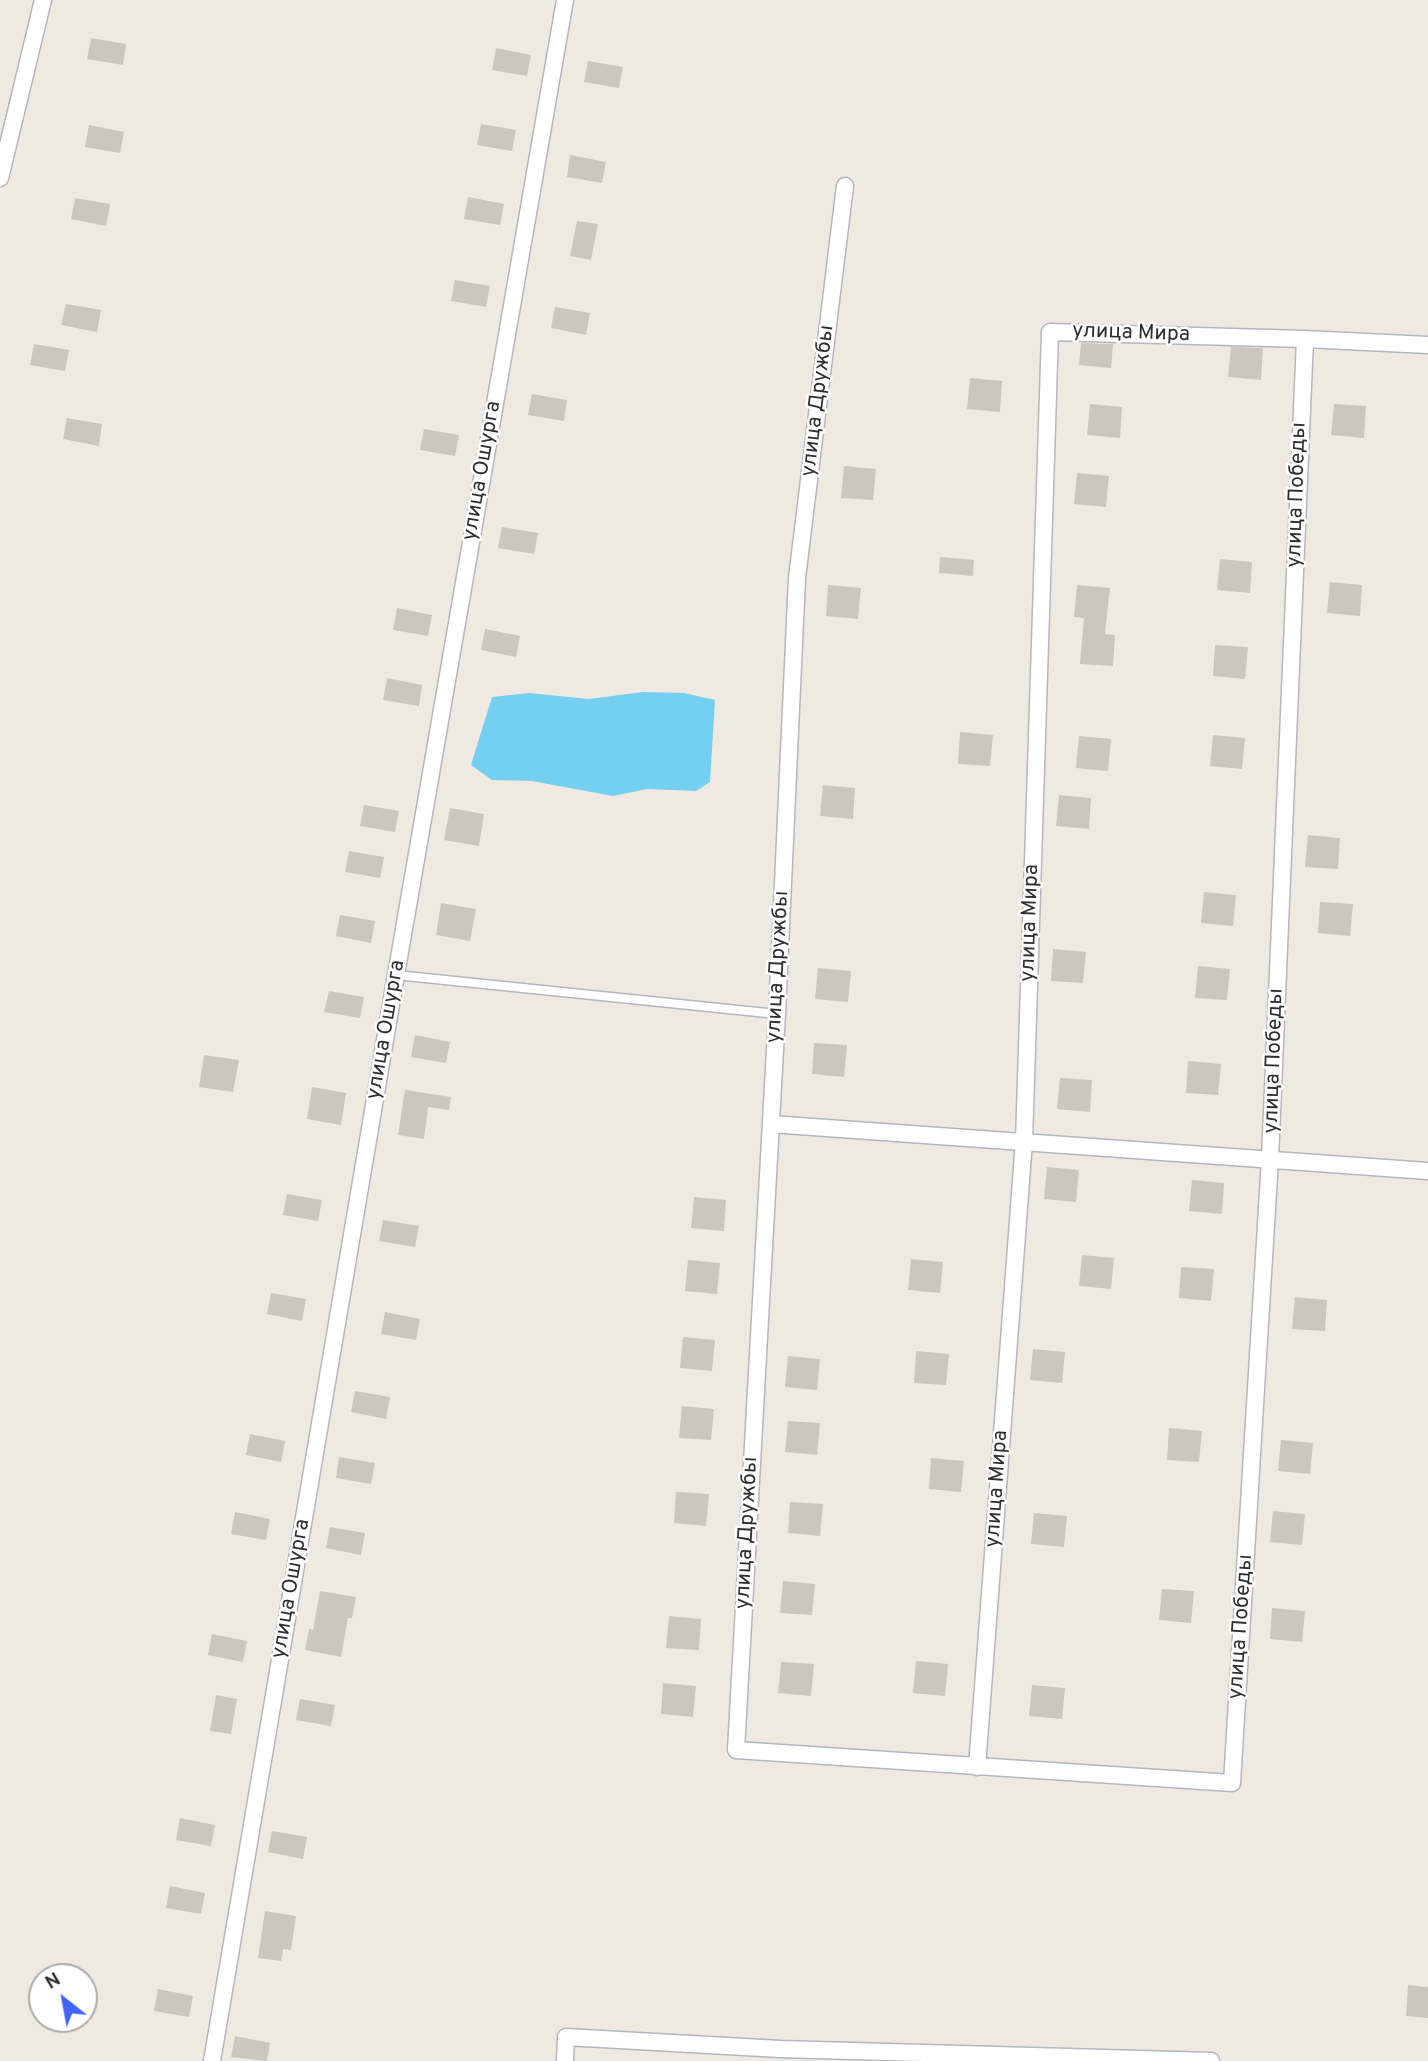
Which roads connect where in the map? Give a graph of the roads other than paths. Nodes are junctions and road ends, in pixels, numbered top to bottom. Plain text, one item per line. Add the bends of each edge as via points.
1 (43, 0) edge
2 (565, 0) edge
3 (0, 177) edge
4 (845, 186) dead end
5 (1305, 339) junction
6 (1428, 345) edge
7 (396, 975) junction
8 (778, 1014) junction
9 (771, 1124) junction
10 (1024, 1141) junction
11 (1270, 1159) junction
12 (1428, 1171) edge
13 (977, 1767) junction
14 (780, 2055) edge
15 (1004, 2058) edge
16 (212, 2061) edge
17 (565, 2061) edge
18 (1211, 2061) edge

1 - 3 street
2 - 7 street, улица Ошурга
4 - 8 street, улица Дружбы via 797,578
5 - 6 street
5 - 10 street, улица Мира via 1050,332
5 - 11 street, улица Победы
7 - 8 lane
7 - 16 street, улица Ошурга
8 - 9 street, улица Дружбы
9 - 10 street
9 - 13 street, улица Дружбы via 736,1749
10 - 11 street
10 - 13 street, улица Мира
11 - 12 street
11 - 13 street, улица Победы via 1232,1783
14 - 15 street
14 - 17 street via 566,2037
15 - 18 street

